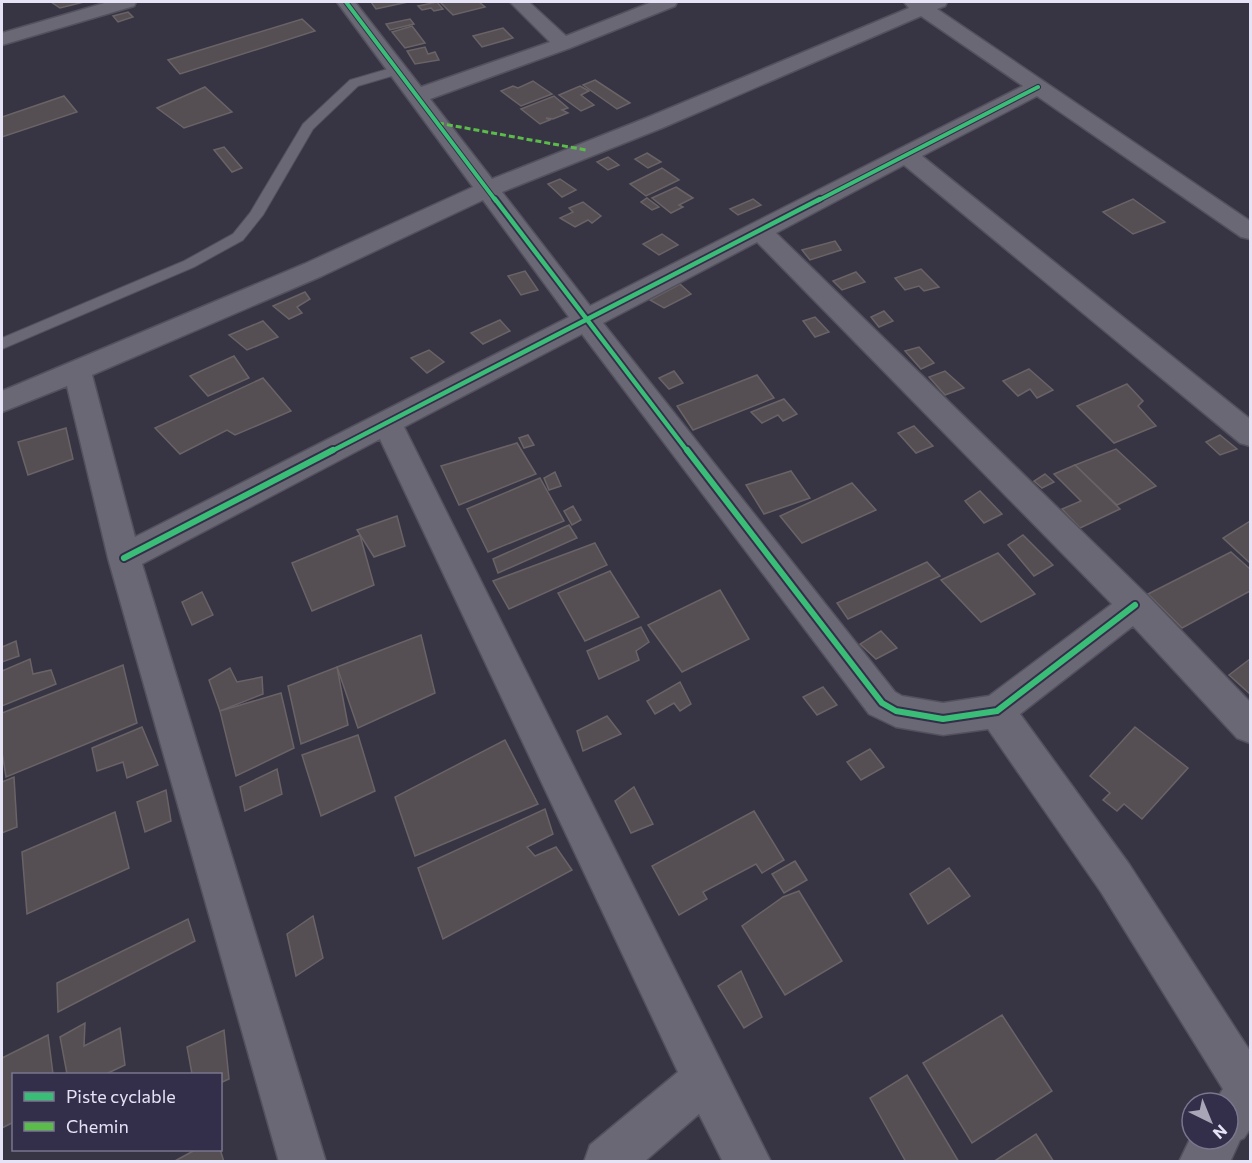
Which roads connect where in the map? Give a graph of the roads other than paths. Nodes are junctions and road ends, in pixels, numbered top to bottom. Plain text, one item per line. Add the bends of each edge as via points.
1 (127, 2) edge
2 (346, 2) edge
3 (519, 2) edge
4 (668, 2) edge
5 (925, 4) edge
6 (2, 39) edge
7 (563, 44) junction
8 (398, 70) junction
9 (1038, 87) junction
10 (417, 96) junction
11 (906, 155) junction
12 (488, 189) junction
13 (760, 231) junction
14 (1251, 232) edge
15 (585, 319) junction
16 (2, 344) edge
17 (76, 370) junction
18 (2, 402) edge
19 (387, 423) junction
20 (1251, 435) edge
21 (124, 558) junction
22 (1136, 605) junction
23 (997, 711) junction
24 (1251, 726) edge
25 (705, 1079) junction
26 (1243, 1101) edge
27 (303, 1161) edge
28 (607, 1161) edge
29 (748, 1161) edge

1 - 6 street
2 - 8 street
3 - 7 street
4 - 7 street
5 - 9 street
5 - 12 street via 654,123
7 - 10 street
8 - 10 street
8 - 16 lane via 354,83 308,127 256,215 238,237 189,264
9 - 11 street
9 - 14 street
10 - 12 street
11 - 13 street
11 - 20 street
12 - 15 street
12 - 17 street via 313,270
13 - 15 street
13 - 22 street
15 - 19 street
15 - 23 street via 882,703 896,711 943,719
17 - 18 street
17 - 21 street
19 - 21 street
19 - 25 street
21 - 27 street
22 - 23 street
22 - 24 street
23 - 26 street via 1115,878
25 - 28 street
25 - 29 street

